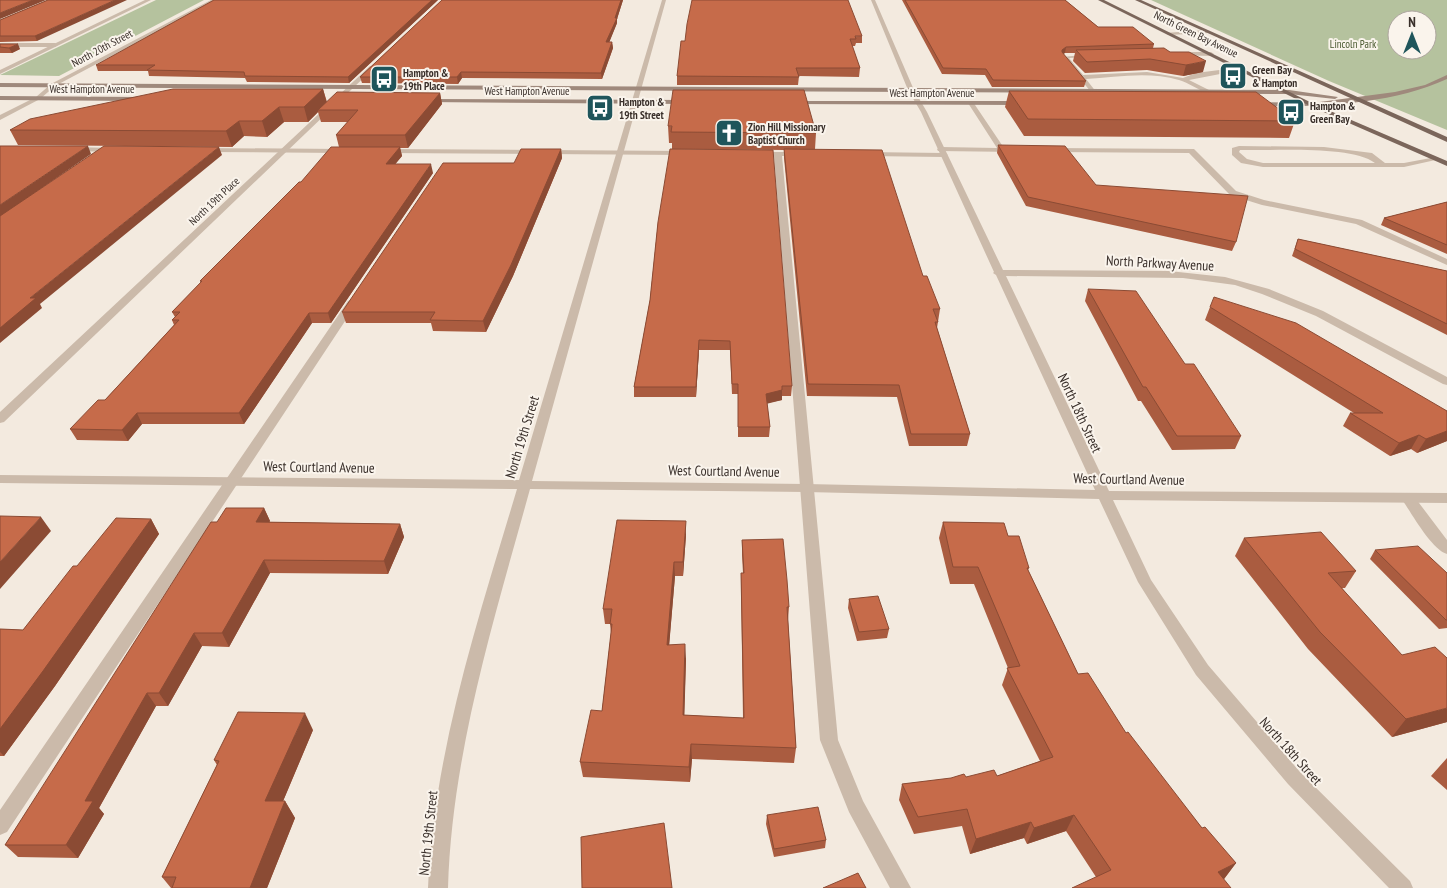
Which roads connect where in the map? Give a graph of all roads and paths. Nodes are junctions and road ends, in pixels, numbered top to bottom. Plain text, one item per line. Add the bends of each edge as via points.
1 (149, 0) edge
2 (215, 0) edge
3 (664, 0) edge
4 (873, 0) edge
5 (1100, 0) edge
6 (1137, 0) edge
7 (1206, 32) junction
8 (1168, 33) junction
9 (0, 45) edge
10 (55, 45) junction
11 (1166, 54) edge
12 (1175, 54) junction
13 (1211, 54) junction
14 (1100, 55) edge
15 (381, 59) edge
16 (1189, 60) edge
17 (1202, 67) edge
18 (1243, 70) junction
19 (0, 72) edge
20 (1215, 72) junction
21 (1083, 77) junction
22 (1447, 77) edge
23 (1185, 79) junction
24 (0, 85) edge
25 (53, 85) junction
26 (352, 87) junction
27 (641, 88) junction
28 (911, 90) junction
29 (1094, 91) junction
30 (1207, 91) junction
31 (1289, 92) junction
32 (0, 98) edge
33 (38, 98) junction
34 (1353, 98) junction
35 (150, 99) edge
36 (322, 100) edge
37 (342, 100) junction
38 (417, 100) edge
39 (637, 101) junction
40 (695, 102) edge
41 (785, 102) edge
42 (920, 103) junction
43 (971, 103) junction
44 (1027, 103) edge
45 (1093, 104) edge
46 (1102, 104) junction
47 (1111, 104) edge
48 (1248, 104) edge
49 (1312, 105) junction
50 (0, 118) edge
51 (1447, 140) edge
52 (68, 149) edge
53 (106, 150) junction
54 (126, 150) edge
55 (192, 150) edge
56 (1002, 150) junction
57 (1022, 150) edge
58 (1042, 150) edge
59 (284, 151) junction
60 (355, 151) edge
61 (373, 151) edge
62 (453, 152) junction
63 (942, 152) junction
64 (622, 153) junction
65 (692, 153) edge
66 (750, 154) edge
67 (778, 154) junction
68 (806, 154) edge
69 (863, 154) edge
70 (1436, 159) junction
71 (90, 161) edge
72 (1447, 164) edge
73 (1383, 165) junction
74 (442, 168) edge
75 (1447, 262) edge
76 (998, 273) junction
77 (361, 290) edge
78 (1447, 382) edge
79 (0, 419) edge
80 (0, 479) edge
81 (233, 482) junction
82 (523, 485) junction
83 (806, 488) junction
84 (1102, 495) junction
85 (1408, 498) junction
86 (1447, 498) edge
87 (1447, 549) edge
88 (0, 826) edge
89 (438, 888) edge
90 (901, 888) edge
91 (1403, 888) edge

1 - 10 street, North 20th Street
2 - 25 street, North 20th Street
3 - 27 street, North 19th Street
4 - 28 street, North 18th Street
5 - 8 main road, North Green Bay Avenue
6 - 7 main road, North Green Bay Avenue
7 - 8 street
7 - 34 main road, North Green Bay Avenue
8 - 13 main road, North Green Bay Avenue
9 - 10 street
10 - 19 street, North 20th Street
11 - 12 street
12 - 13 street
12 - 16 street
13 - 18 main road, North Green Bay Avenue
14 - 21 street via 1065,57
15 - 26 street, North 19th Place
17 - 20 street
18 - 20 street
18 - 31 main road, North Green Bay Avenue
20 - 23 street
21 - 23 street via 1156,75
21 - 29 street
22 - 34 main road, West Hampton Avenue via 1411,90
23 - 30 street
24 - 25 main road, West Hampton Avenue
25 - 26 main road, West Hampton Avenue
25 - 33 street, North 20th Street
26 - 27 main road, West Hampton Avenue
26 - 37 street, North 19th Place
27 - 28 main road, West Hampton Avenue
27 - 39 street, North 19th Street
28 - 29 main road, West Hampton Avenue
28 - 42 street, North 18th Street
29 - 30 main road, West Hampton Avenue
29 - 46 street
30 - 31 main road, West Hampton Avenue
31 - 34 main road, West Hampton Avenue
31 - 49 main road, North Green Bay Avenue
32 - 33 main road, West Hampton Avenue
33 - 35 main road, West Hampton Avenue
33 - 50 street, North 20th Street
34 - 49 main road, West Hampton Avenue
34 - 51 main road, North Green Bay Avenue
36 - 37 main road
37 - 59 street, North 19th Place
38 - 39 main road, West Hampton Avenue
39 - 40 main road, West Hampton Avenue
39 - 64 street, North 19th Street
41 - 42 main road, West Hampton Avenue
42 - 43 main road, West Hampton Avenue
42 - 63 street, North 18th Street
43 - 44 main road, West Hampton Avenue
43 - 56 street
45 - 46 main road
46 - 47 main road
48 - 49 main road, West Hampton Avenue
49 - 70 main road, North Green Bay Avenue
52 - 53 street
53 - 54 street
53 - 71 street
55 - 59 street
56 - 57 street
56 - 63 street
58 - 75 street via 1191,151 1233,193 1359,222
59 - 60 street
59 - 79 street, North 19th Place
61 - 62 street
62 - 64 street
62 - 74 street
63 - 69 street
63 - 76 street, North 18th Street
64 - 65 street
64 - 82 street, North 19th Street
66 - 67 street
67 - 68 street
67 - 83 street
70 - 72 main road, North Green Bay Avenue
70 - 73 street
73 - 73 street via 1263,165 1244,160 1235,150 1324,149 1369,155
76 - 78 street, North Parkway Avenue via 1154,274 1236,282 1277,295 1332,320
76 - 84 street, North 18th Street
77 - 81 street
80 - 81 street, West Courtland Avenue
81 - 82 street, West Courtland Avenue
81 - 88 street
82 - 83 street, West Courtland Avenue
82 - 89 street, North 19th Street via 449,776
83 - 84 street, West Courtland Avenue
83 - 90 street via 829,740 856,806
84 - 85 street, West Courtland Avenue
84 - 91 street, North 18th Street via 1145,582 1202,670 1294,778
85 - 86 street, West Courtland Avenue
85 - 87 street

